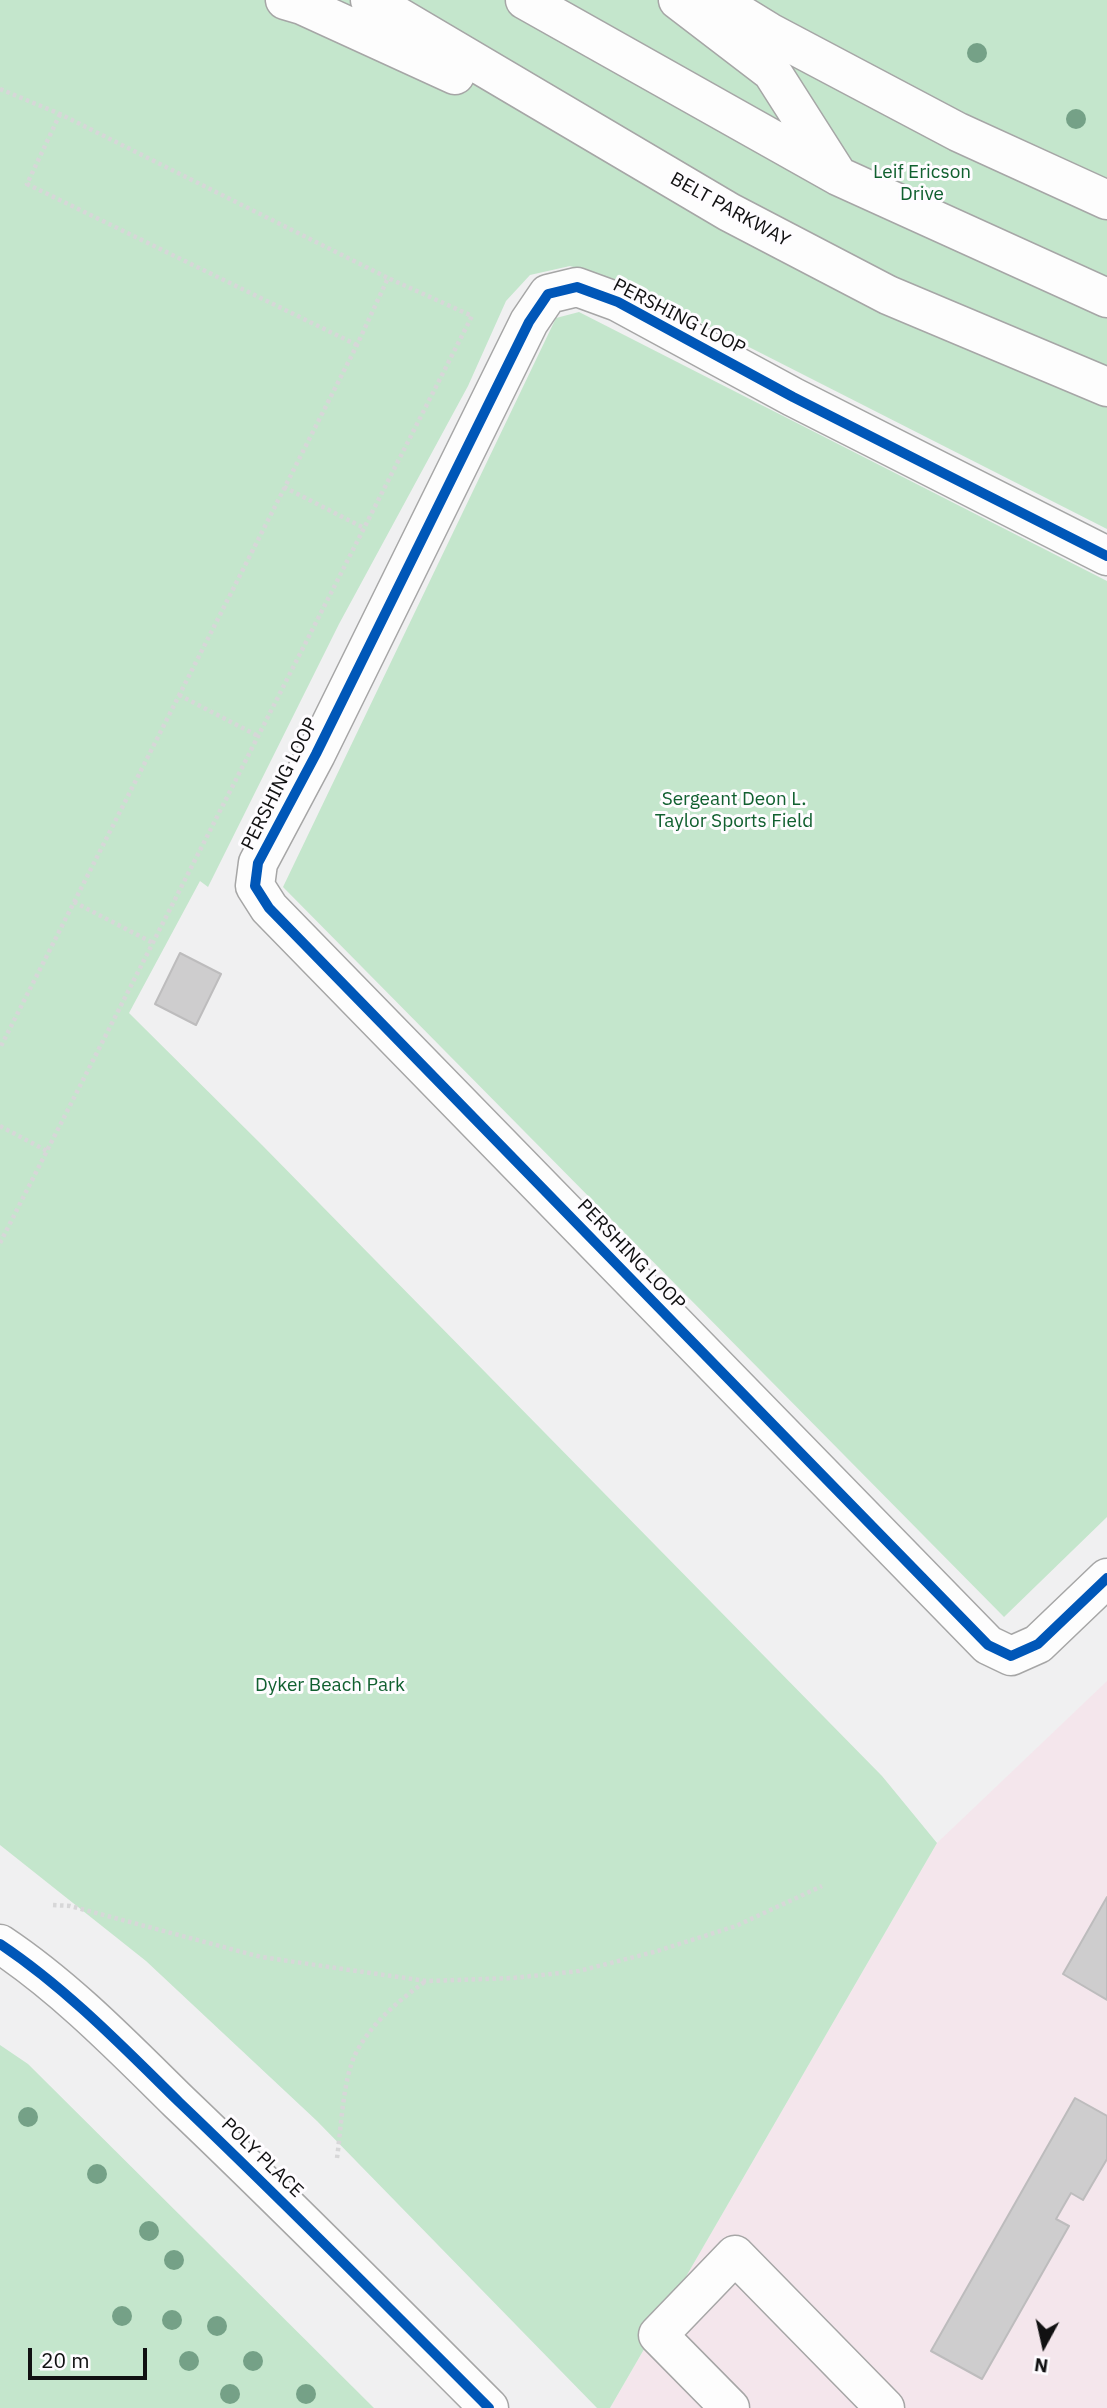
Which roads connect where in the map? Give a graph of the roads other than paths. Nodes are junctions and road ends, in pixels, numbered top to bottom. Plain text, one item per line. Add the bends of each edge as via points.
1 (285, 0) edge
2 (370, 0) edge
3 (525, 0) edge
4 (678, 0) edge
5 (718, 0) edge
6 (648, 163) junction
7 (838, 176) junction
8 (1107, 200) edge
9 (1107, 298) edge
10 (1107, 387) edge
11 (1107, 556) edge
12 (1107, 1578) edge
13 (0, 1944) edge
14 (489, 2408) edge
15 (730, 2408) edge
16 (886, 2408) edge

1 - 6 main road
2 - 6 main road, BELT PARKWAY
3 - 7 main road
4 - 7 main road via 772,72
5 - 8 main road via 958,132
6 - 10 main road, BELT PARKWAY via 729,212 888,295
7 - 9 main road
11 - 12 main road, PERSHING LOOP via 793,397 618,302 577,287 548,294 529,322 258,863 255,886 269,908 988,1645 1011,1656 1038,1644
13 - 14 main road, POLY PLACE via 157,2080
15 - 16 main road via 658,2335 735,2255

